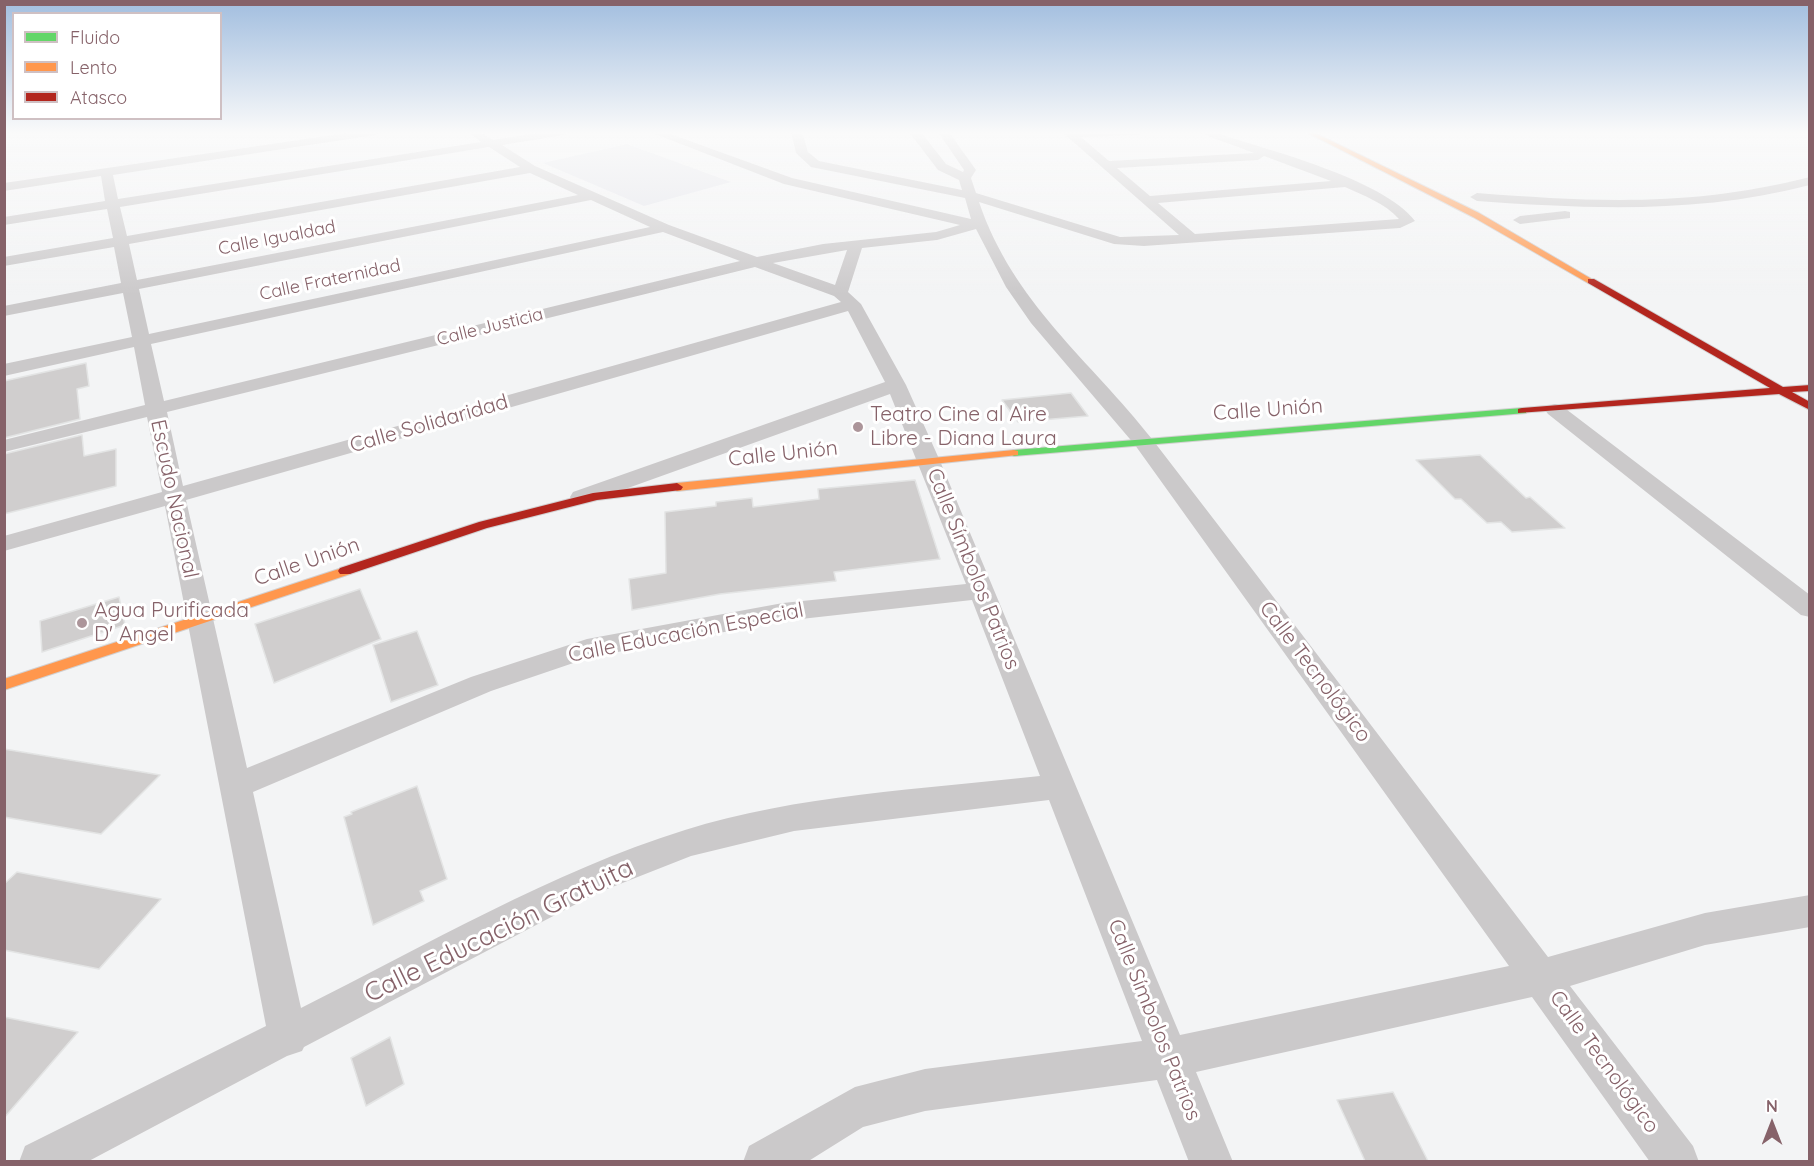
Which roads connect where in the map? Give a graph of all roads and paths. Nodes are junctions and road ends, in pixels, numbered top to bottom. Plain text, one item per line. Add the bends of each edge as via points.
1 (109, 186) edge
2 (204, 186) edge
3 (433, 186) edge
4 (570, 186) edge
5 (812, 186) edge
6 (967, 186) edge
7 (968, 186) edge
8 (1131, 186) edge
9 (1320, 186) edge
10 (1355, 186) edge
11 (1418, 186) edge
12 (1789, 187) joint
13 (1472, 194) joint
14 (1809, 194) edge
15 (592, 196) junction
16 (1147, 200) junction
17 (112, 203) junction
18 (1520, 220) junction
19 (4, 221) edge
20 (978, 224) junction
21 (664, 228) junction
22 (1539, 230) dead end
23 (1192, 239) junction
24 (120, 242) junction
25 (856, 245) junction
26 (4, 262) edge
27 (756, 262) junction
28 (130, 287) junction
29 (846, 299) junction
30 (4, 311) edge
31 (141, 341) junction
32 (4, 370) edge
33 (896, 384) junction
34 (1809, 388) edge
35 (1782, 391) junction
36 (1809, 407) edge
37 (155, 409) junction
38 (1555, 410) junction
39 (1142, 441) junction
40 (4, 446) edge
41 (929, 461) junction
42 (174, 496) junction
43 (567, 502) junction
44 (4, 544) edge
45 (981, 591) junction
46 (1809, 609) edge
47 (200, 620) junction
48 (4, 685) edge
49 (235, 786) junction
50 (1060, 786) junction
51 (1809, 911) edge
52 (1542, 977) junction
53 (288, 1037) junction
54 (1169, 1059) junction
55 (41, 1161) edge
56 (765, 1161) edge
57 (1211, 1161) edge
58 (1677, 1161) edge

1 - 17 street, Escudo Nacional
2 - 17 street
3 - 24 street
4 - 15 street
5 - 20 street
6 - 20 street, Calle Tecnológico
7 - 23 street via 1119,241
8 - 16 street
9 - 16 street
10 - 23 street via 1401,211 1408,221
11 - 35 main road via 1476,215
12 - 13 street via 1731,199 1675,204 1581,203
12 - 14 street
13 - 18 main road
14 - 18 street via 1754,208 1723,211 1560,215
15 - 21 street
15 - 28 street, Calle Igualdad
16 - 23 street
17 - 19 street
17 - 24 street, Escudo Nacional
18 - 22 main road
20 - 25 street, Calle Justicia via 937,236
20 - 39 street, Calle Tecnológico via 1043,329
21 - 27 street
21 - 31 street, Calle Fraternidad
24 - 26 street
24 - 28 street, Escudo Nacional
25 - 27 street, Calle Justicia
25 - 29 street
27 - 29 street
27 - 37 street, Calle Justicia
28 - 30 street, Calle Igualdad
28 - 31 street, Escudo Nacional
29 - 33 street, Calle Símbolos Patrios
29 - 42 street, Calle Solidaridad
31 - 32 street, Calle Fraternidad
31 - 37 street, Escudo Nacional
33 - 41 street, Calle Símbolos Patrios
33 - 43 street
34 - 35 main road, Calle Unión
35 - 36 main road
35 - 38 main road, Calle Unión
37 - 40 street, Calle Justicia
37 - 42 street, Escudo Nacional
38 - 39 main road, Calle Unión
38 - 46 street
39 - 41 main road, Calle Unión
39 - 52 street, Calle Tecnológico
41 - 43 main road, Calle Unión via 641,490
41 - 45 street, Calle Símbolos Patrios
42 - 44 street, Calle Solidaridad
42 - 47 street, Escudo Nacional
43 - 47 main road, Calle Unión via 483,525
45 - 49 street, Calle Educación Especial via 783,612 588,648 481,684
45 - 50 street, Calle Símbolos Patrios
47 - 48 main road, Calle Unión
47 - 49 street, Escudo Nacional
49 - 53 street, Escudo Nacional
50 - 53 street, Calle Educación Gratuita via 794,818 687,843 585,882
50 - 54 street, Calle Símbolos Patrios
51 - 52 street via 1705,929
52 - 54 street
52 - 58 street, Calle Tecnológico
53 - 55 street, Calle Educación Gratuita
54 - 56 street via 915,1093 855,1108
54 - 57 street, Calle Símbolos Patrios

